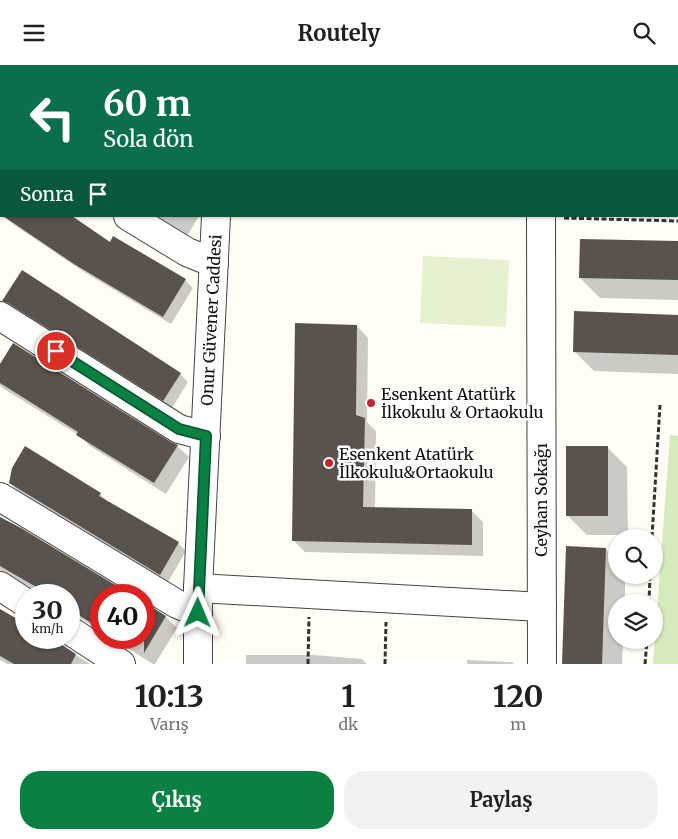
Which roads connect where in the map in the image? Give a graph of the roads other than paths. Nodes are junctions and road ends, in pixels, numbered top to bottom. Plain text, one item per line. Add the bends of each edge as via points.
1 (130, 217) edge
2 (216, 217) edge
3 (540, 217) edge
4 (214, 263) junction
5 (0, 316) edge
6 (206, 436) junction
7 (0, 497) edge
8 (0, 586) edge
9 (15, 596) edge
10 (198, 600) junction
11 (542, 607) junction
12 (80, 637) edge
13 (122, 664) edge
14 (198, 664) edge
15 (542, 664) edge

1 - 4 street via 187,252
2 - 4 street, Onur Güvener Caddesi
3 - 11 street, Ceyhan Sokağı
4 - 6 street, Onur Güvener Caddesi
5 - 6 street via 179,429
6 - 10 street, Onur Güvener Caddesi
7 - 10 street via 177,604
8 - 9 street
10 - 11 street via 309,594
10 - 14 street, Onur Güvener Caddesi
11 - 15 street, Ceyhan Sokağı
12 - 13 street

